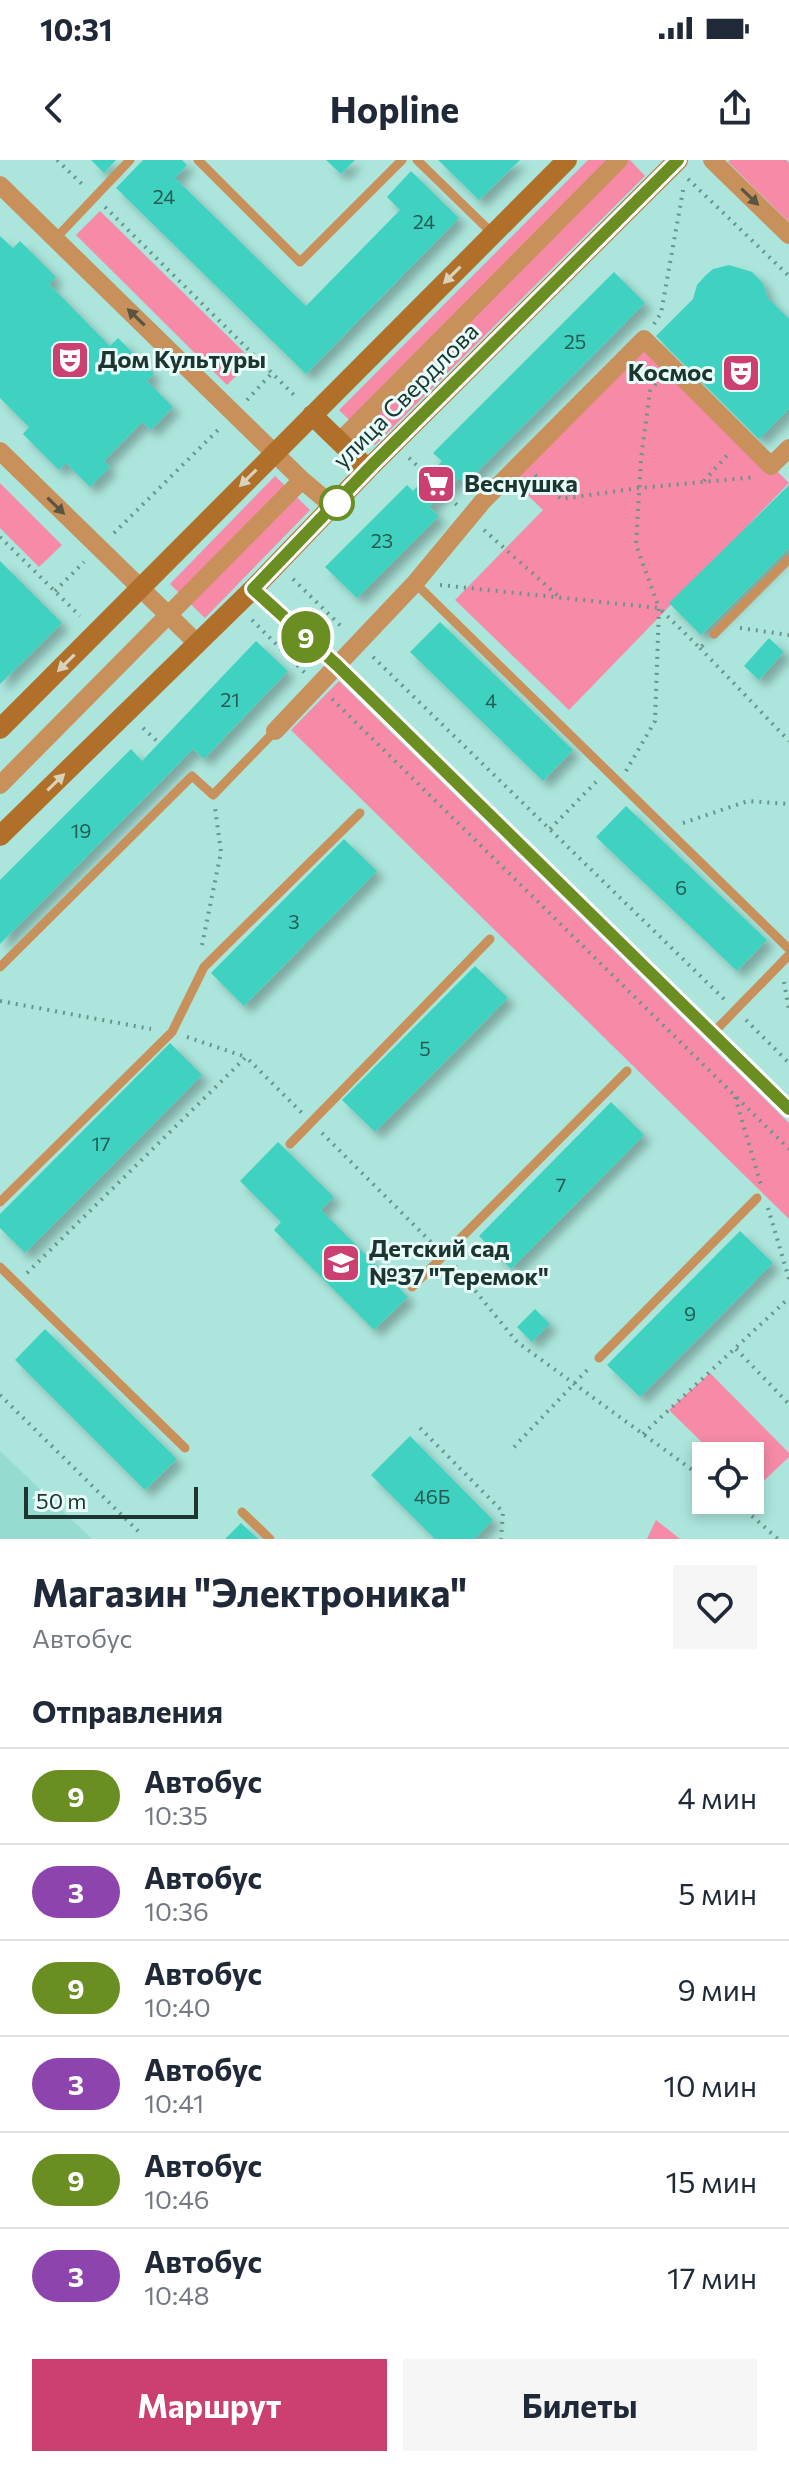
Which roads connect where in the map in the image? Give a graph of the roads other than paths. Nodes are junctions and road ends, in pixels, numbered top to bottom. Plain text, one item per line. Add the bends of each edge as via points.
1 (130, 160) edge
2 (198, 160) edge
3 (402, 160) edge
4 (417, 160) edge
5 (567, 160) edge
6 (619, 160) edge
7 (678, 160) edge
8 (712, 160) edge
9 (0, 185) edge
10 (493, 234) junction
11 (789, 235) edge
12 (55, 239) junction
13 (312, 415) junction
14 (339, 442) junction
15 (789, 448) edge
16 (0, 451) edge
17 (274, 452) junction
18 (368, 469) junction
19 (302, 480) junction
20 (334, 507) junction
21 (789, 559) edge
22 (415, 583) junction
23 (141, 588) junction
24 (168, 617) junction
25 (714, 634) road end
26 (198, 644) junction
27 (0, 729) edge
28 (275, 731) joint
29 (0, 785) edge
30 (360, 813) dead end
31 (0, 836) edge
32 (490, 939) dead end
33 (789, 949) edge
34 (785, 959) edge
35 (0, 967) edge
36 (711, 1035) dead end
37 (627, 1071) dead end
38 (290, 1144) dead end
39 (757, 1198) dead end
40 (0, 1202) edge
41 (0, 1267) edge
42 (412, 1287) dead end
43 (599, 1358) road end
44 (185, 1448) dead end
45 (242, 1512) dead end
46 (270, 1539) edge

1 - 12 lane
2 - 3 lane via 300,262
4 - 10 lane
5 - 10 street
6 - 14 street
7 - 18 street, улица Свердлова
8 -> 11 street
9 - 12 street
10 -> 13 street
17 -> 12 street
13 - 14 street
13 - 17 street
14 - 18 street
15 - 22 street via 771,466 644,339 470,517
16 -> 23 street
17 - 19 street
17 -> 23 street
18 - 20 street, улица Свердлова
19 - 20 street
19 - 24 street
20 - 26 street, улица Свердлова
21 - 25 lane
22 - 28 street
22 - 33 lane
23 - 24 street
23 -> 27 street
24 - 26 street
24 - 29 street
31 -> 26 street, улица Свердлова
28 - 35 lane via 213,795 192,776
30 - 40 lane via 204,967 172,1032
32 - 38 lane
34 - 36 lane
37 - 42 lane
39 - 43 lane
41 - 44 lane
45 - 46 lane

